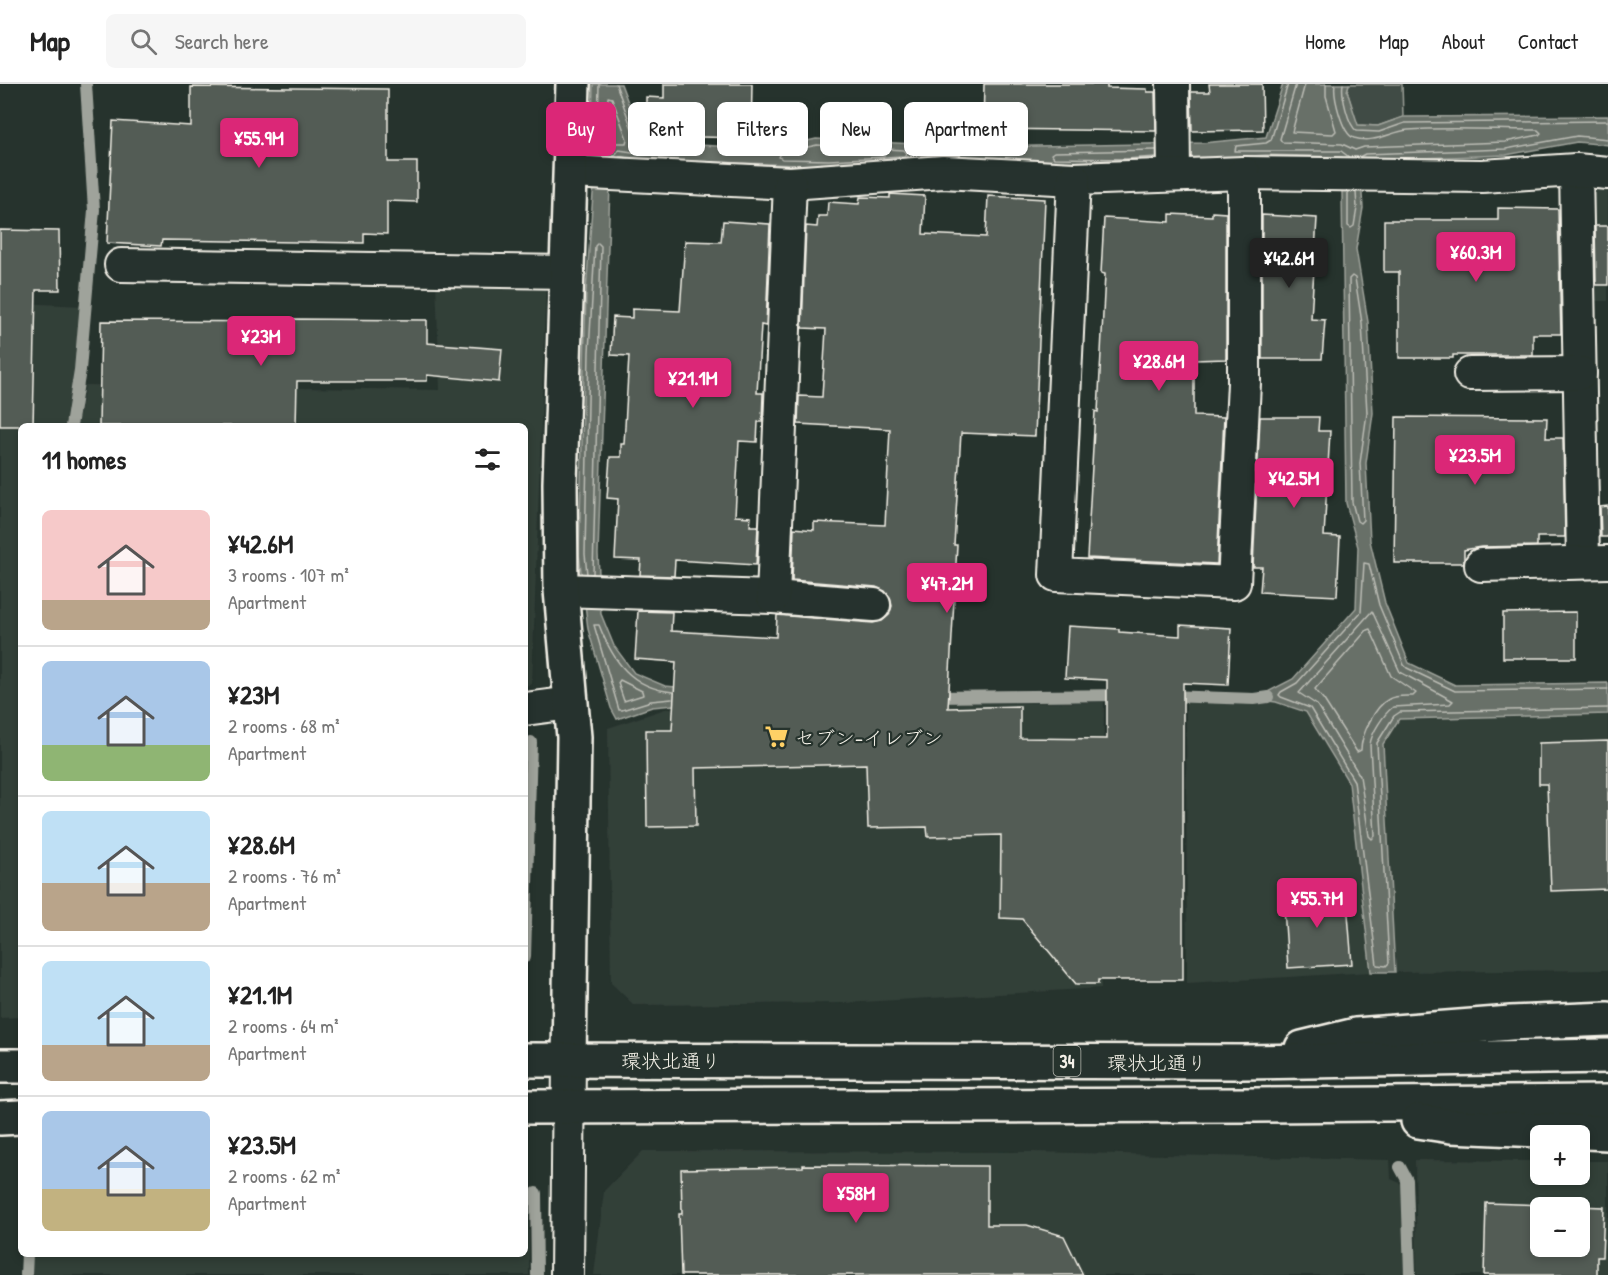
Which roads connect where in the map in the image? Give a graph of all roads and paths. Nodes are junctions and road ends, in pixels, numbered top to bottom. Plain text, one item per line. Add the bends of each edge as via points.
1 (573, 84) edge
2 (1173, 84) edge
3 (1576, 170) junction
4 (581, 172) junction
5 (1244, 172) junction
6 (1608, 173) edge
7 (1174, 174) junction
8 (1074, 179) junction
9 (790, 183) junction
10 (121, 265) dead end
11 (568, 272) junction
12 (1580, 373) junction
13 (1470, 374) dead end
14 (1595, 562) edge
15 (1481, 565) dead end
16 (581, 591) junction
17 (773, 597) junction
18 (874, 605) dead end
19 (571, 703) junction
20 (528, 709) edge
21 (1608, 1019) edge
22 (1608, 1056) edge
23 (569, 1059) junction
24 (528, 1060) edge
25 (1242, 1062) junction
26 (0, 1066) edge
27 (18, 1066) edge
28 (1608, 1101) edge
29 (1311, 1104) junction
30 (569, 1106) junction
31 (528, 1107) edge
32 (18, 1117) edge
33 (0, 1118) edge
34 (1608, 1133) edge
35 (567, 1275) edge

1 - 4 main road
2 - 7 street
3 - 5 street via 1482,176
3 - 6 street
3 - 12 street
4 - 9 street
4 - 11 main road
5 - 7 street
5 - 8 street via 1244,383 1234,583 1056,575
7 - 8 street
8 - 9 street via 943,172
9 - 17 street
10 - 11 street
11 - 16 main road via 560,483
12 - 13 street
12 - 14 street
14 - 15 street
16 - 17 street
16 - 19 main road
17 - 18 street
19 - 20 street
19 - 23 main road via 574,736
21 - 25 main road via 1356,1035
22 - 25 main road, 環状北通り / 34
23 - 24 main road, 環状北通り / 34
23 - 25 main road, 環状北通り / 34
23 - 30 street
26 - 27 main road
28 - 29 main road
29 - 30 main road
29 - 34 main road via 1451,1126
30 - 31 main road
30 - 35 street
32 - 33 main road

